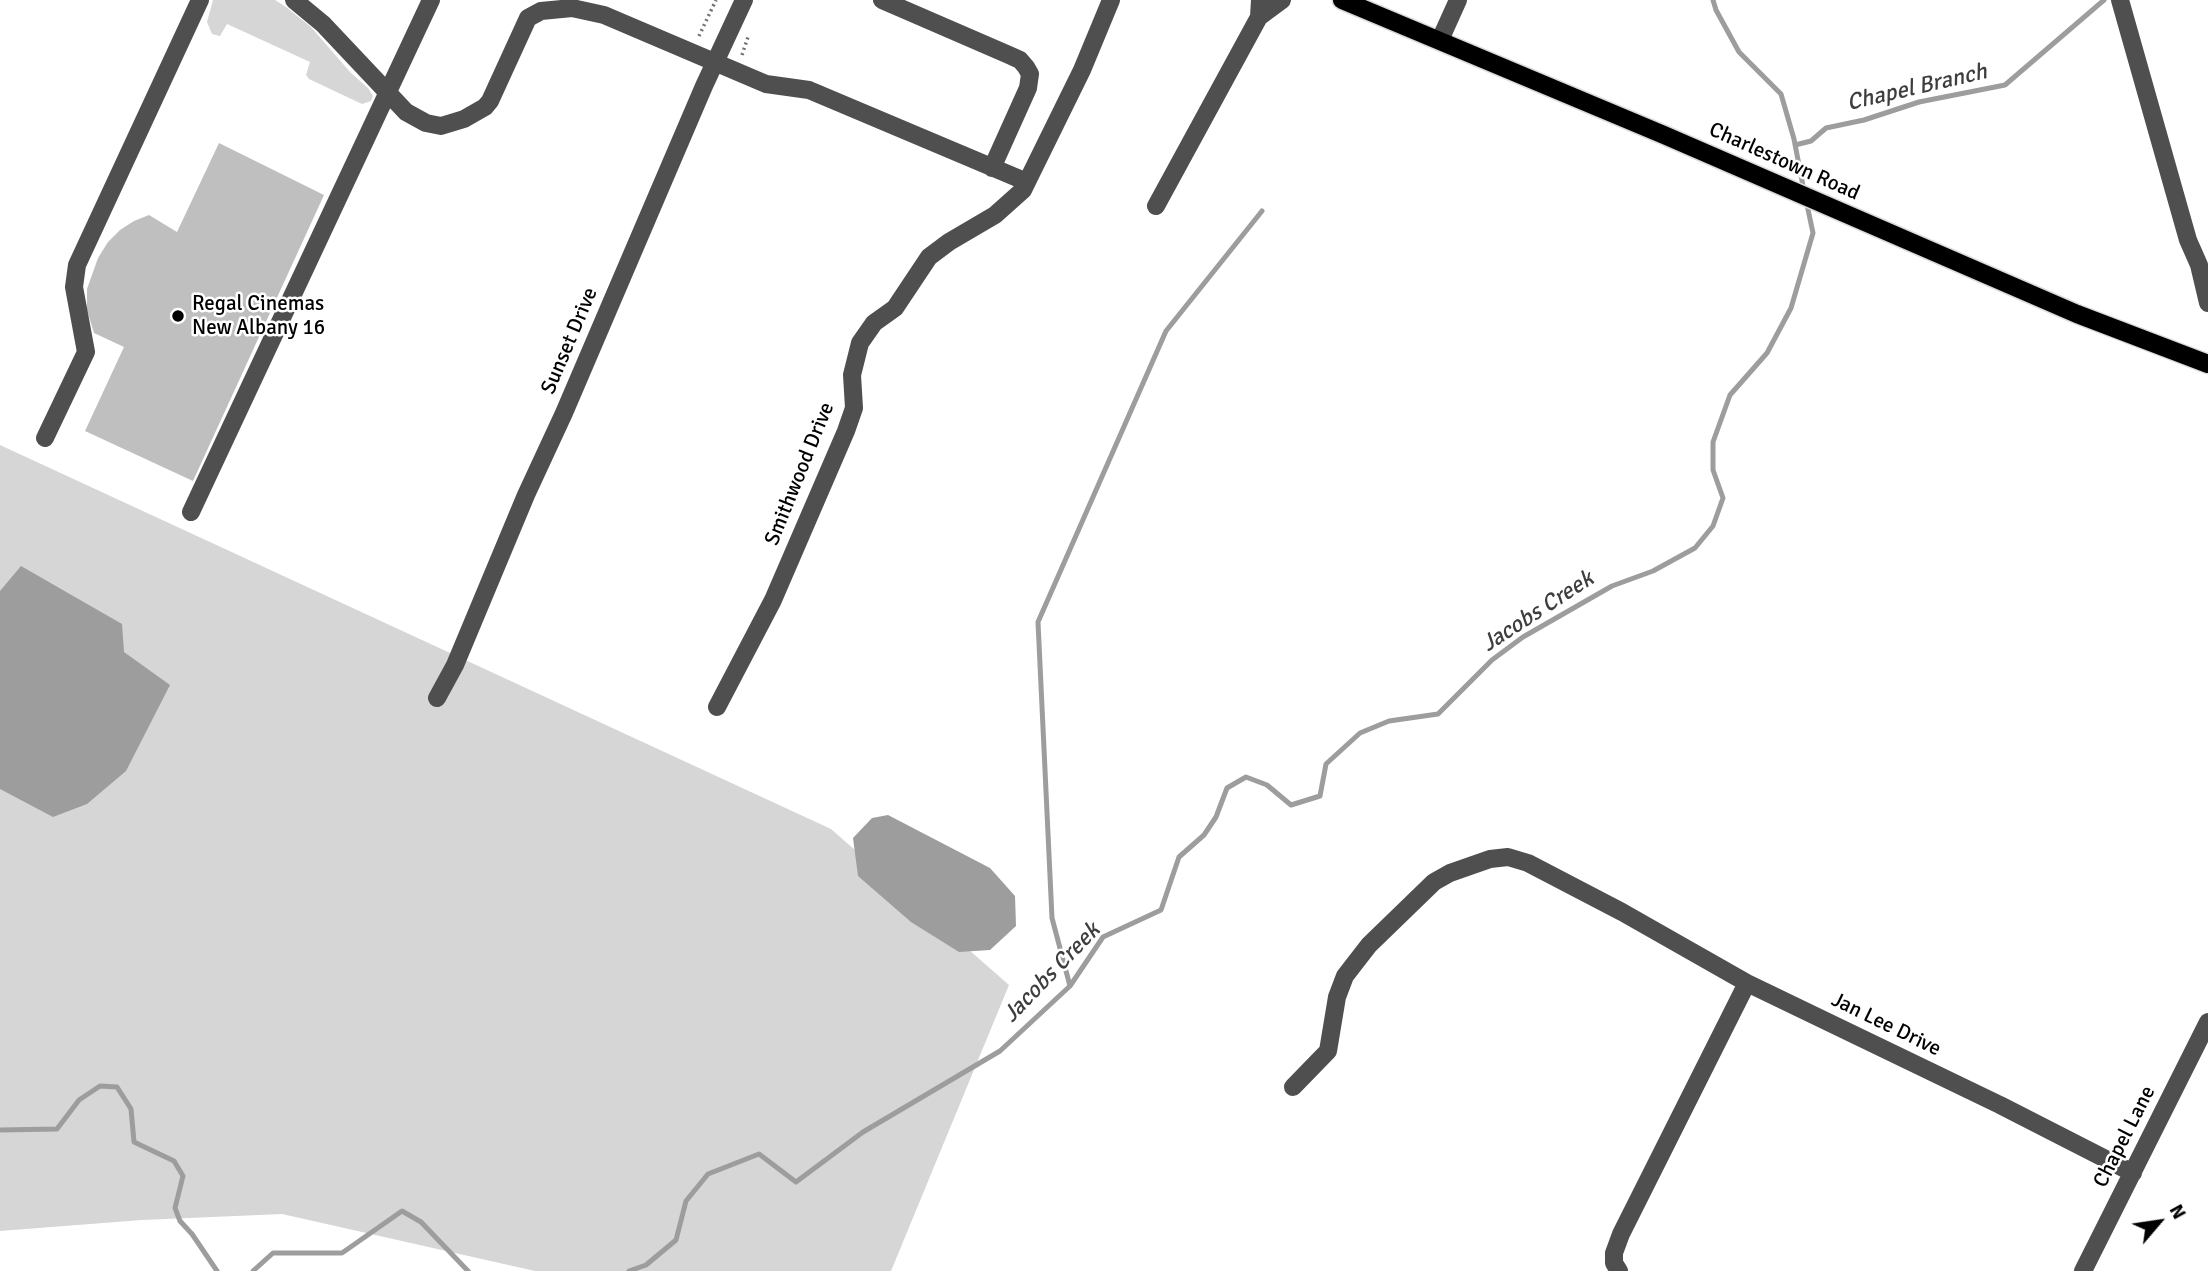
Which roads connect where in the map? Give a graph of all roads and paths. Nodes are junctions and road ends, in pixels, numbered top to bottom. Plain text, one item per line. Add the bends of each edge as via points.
1 (200, 0) edge
2 (431, 0) edge
3 (716, 0) edge
4 (744, 0) edge
5 (881, 0) edge
6 (1111, 0) edge
7 (1282, 0) edge
8 (1342, 0) edge
9 (1458, 0) edge
10 (2120, 0) edge
11 (305, 3) edge
12 (1260, 8) edge
13 (699, 36) dead end
14 (1440, 40) junction
15 (716, 61) junction
16 (387, 94) junction
17 (992, 168) junction
18 (1027, 182) junction
19 (1156, 206) dead end
20 (2208, 303) edge
21 (2208, 362) edge
22 (45, 438) dead end
23 (191, 512) dead end
24 (437, 698) dead end
25 (717, 707) dead end
26 (1747, 983) junction
27 (2208, 1022) edge
28 (1293, 1087) dead end
29 (2133, 1173) junction
30 (1619, 1271) edge
31 (2083, 1271) edge

1 - 22 street via 77,265 74,294 86,352
2 - 16 street
3 - 13 path
4 - 15 street, Sunset Drive
5 - 17 street via 1009,55 1026,67 1028,88
6 - 18 street, Smithwood Drive
7 - 12 street
8 - 14 main road, Charlestown Road
9 - 14 street
10 - 20 street
11 - 16 street
12 - 19 street
14 - 21 main road, Charlestown Road via 2077,314
15 - 16 street via 590,10 559,9 528,18 490,101 478,113 440,126 406,112
15 - 17 street via 772,86 809,90
15 - 24 street, Sunset Drive via 456,665
16 - 23 street
17 - 18 street
18 - 25 street, Smithwood Drive via 1009,205 929,257 895,308 874,323 860,343 852,375 854,408 846,431 773,600
26 - 28 street, Jan Lee Drive via 1528,863 1508,857 1490,859 1434,882 1369,945 1345,976 1336,997 1328,1051
26 - 29 street, Jan Lee Drive
26 - 30 street via 1621,1234 1614,1253
27 - 29 street, Chapel Lane
29 - 31 street, Chapel Lane

